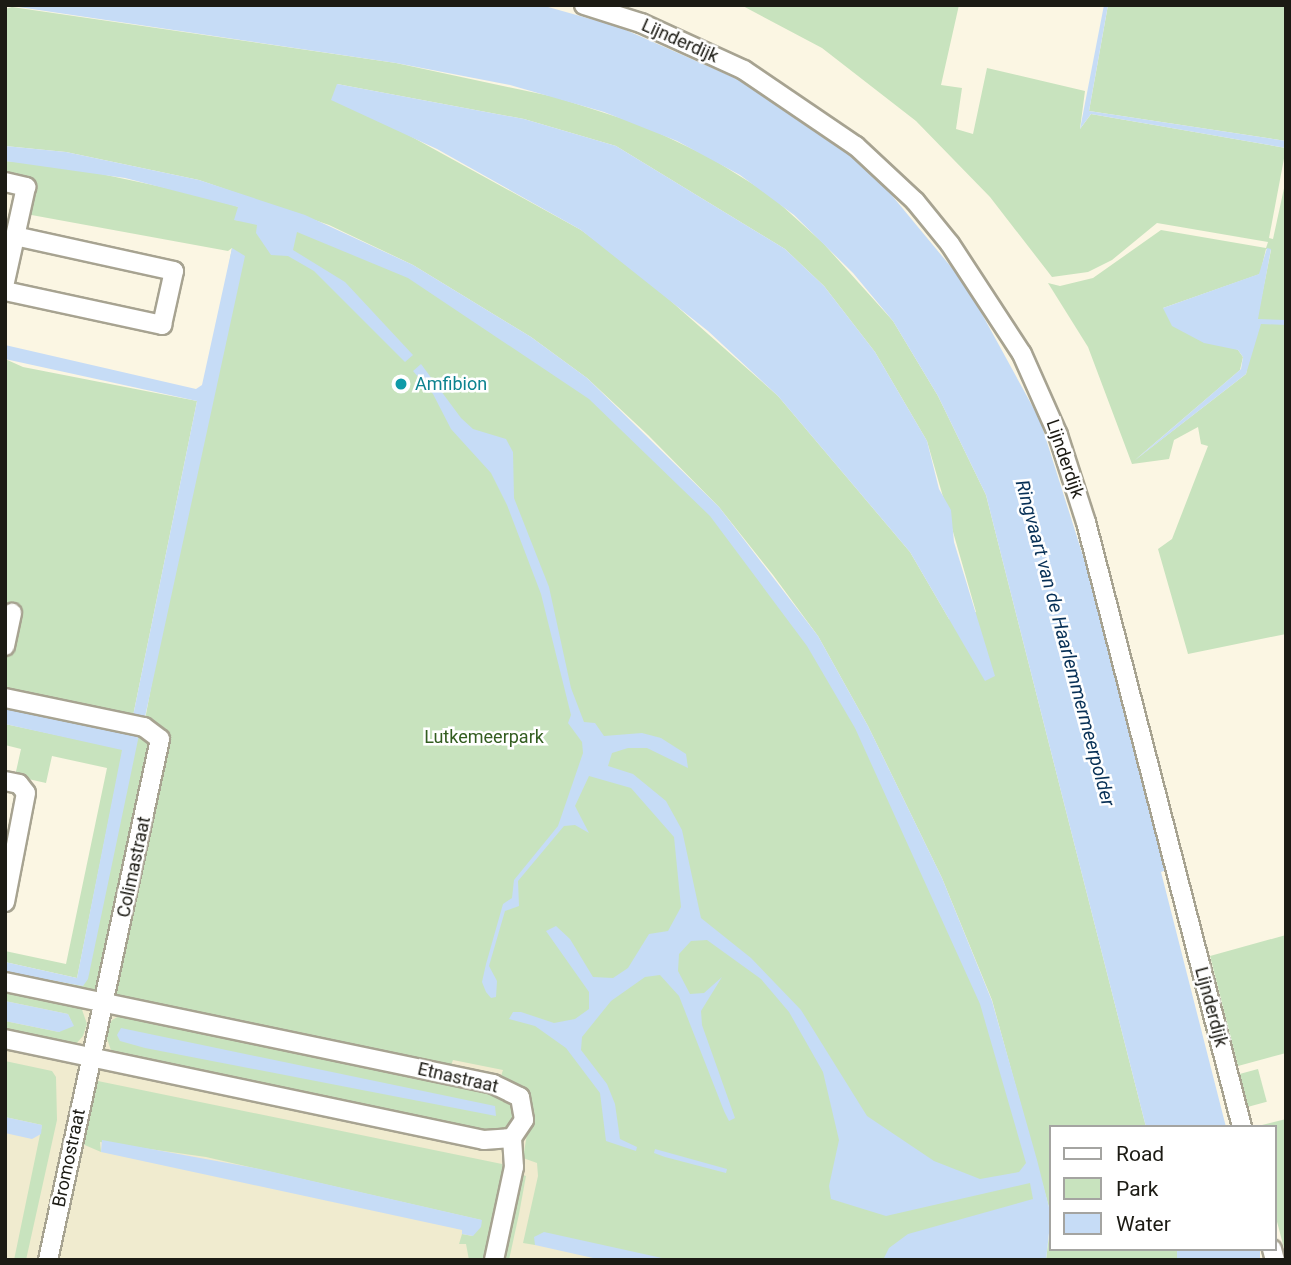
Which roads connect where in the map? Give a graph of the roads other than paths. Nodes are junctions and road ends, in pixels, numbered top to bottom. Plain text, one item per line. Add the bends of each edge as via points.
1 (584, 5) edge
2 (5, 182) edge
3 (15, 236) junction
4 (5, 282) edge
5 (5, 291) edge
6 (12, 612) dead end
7 (5, 646) edge
8 (5, 698) edge
9 (5, 781) edge
10 (5, 902) edge
11 (5, 982) edge
12 (104, 1003) junction
13 (5, 1039) edge
14 (91, 1056) junction
15 (1241, 1125) edge
16 (512, 1138) junction
17 (48, 1260) edge
18 (494, 1260) edge

1 - 15 street, Lijnderdijk via 641,23 732,64 856,146 915,201 950,244 1022,354 1058,435 1086,522
2 - 3 street via 26,187
3 - 4 street
3 - 5 street via 174,271 162,325
6 - 7 street
8 - 12 street, Colimastraat via 156,732 160,739
9 - 10 street via 19,784 26,793
11 - 12 street, Etnastraat
12 - 14 street, Colimastraat
12 - 16 street, Etnastraat via 493,1084 514,1091 524,1106 524,1120
13 - 14 street
14 - 16 street via 484,1140
14 - 17 street, Bromostraat
16 - 18 street via 514,1167

